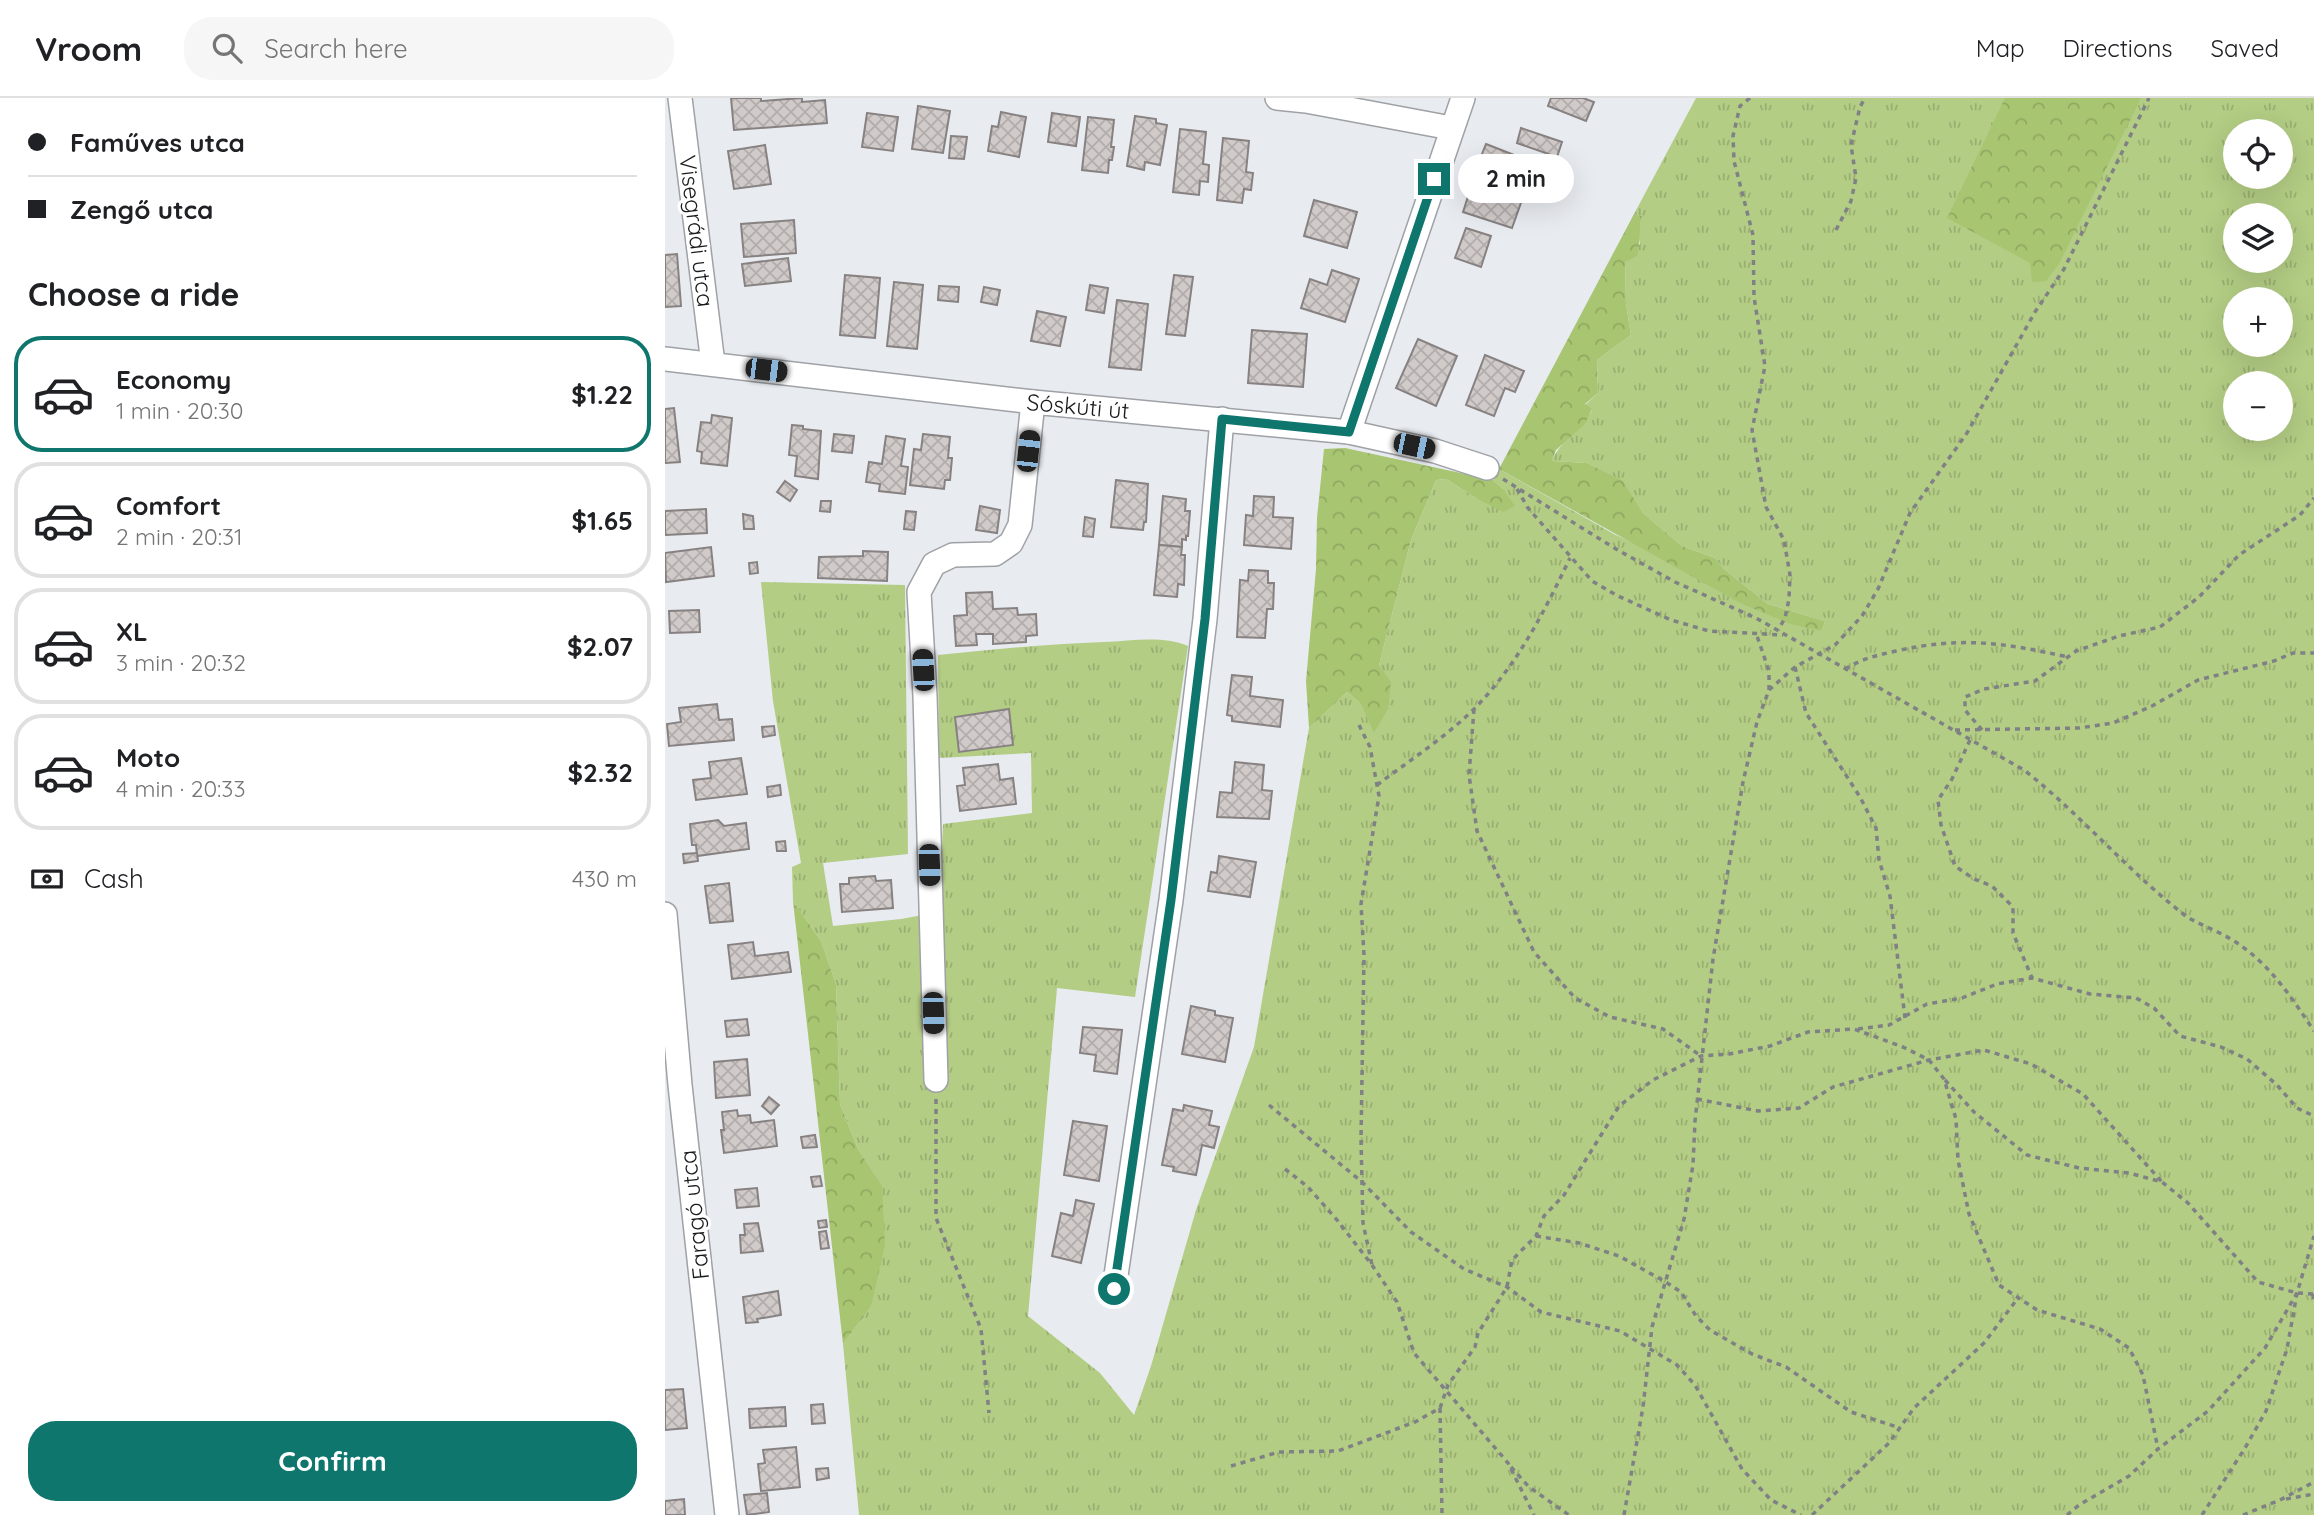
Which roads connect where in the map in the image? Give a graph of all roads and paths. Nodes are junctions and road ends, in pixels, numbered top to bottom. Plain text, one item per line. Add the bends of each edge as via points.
1 (680, 98) edge
2 (1277, 98) edge
3 (1463, 98) edge
4 (1750, 98) edge
5 (1865, 98) edge
6 (2149, 98) edge
7 (1451, 128) junction
8 (1836, 230) dead end
9 (665, 359) edge
10 (713, 364) junction
11 (1033, 402) junction
12 (1222, 419) junction
13 (1349, 432) junction
14 (1487, 468) joint
15 (1515, 487) junction
16 (2314, 498) edge
17 (1570, 558) junction
18 (1778, 631) junction
19 (1756, 633) junction
20 (1791, 637) junction
21 (2314, 653) edge
22 (1818, 654) junction
23 (2068, 657) junction
24 (1795, 667) junction
25 (1844, 669) junction
26 (1769, 690) junction
27 (1474, 709) junction
28 (1359, 725) dead end
29 (1953, 730) junction
30 (1982, 730) junction
31 (1970, 740) junction
32 (1377, 785) junction
33 (665, 914) edge
34 (2032, 978) junction
35 (1905, 1018) junction
36 (1854, 1029) junction
37 (2314, 1031) edge
38 (1702, 1056) junction
39 (1929, 1060) junction
40 (1944, 1079) junction
41 (936, 1080) joint
42 (1697, 1100) junction
43 (1269, 1105) dead end
44 (2314, 1116) edge
45 (1285, 1169) dead end
46 (1362, 1182) junction
47 (2162, 1182) junction
48 (1536, 1236) junction
49 (2314, 1236) edge
50 (1372, 1265) junction
51 (1664, 1281) junction
52 (1507, 1287) junction
53 (1114, 1289) dead end
54 (2297, 1293) junction
55 (2313, 1294) edge
56 (2018, 1298) junction
57 (2314, 1301) edge
58 (1649, 1348) junction
59 (1446, 1390) junction
60 (1440, 1408) junction
61 (989, 1413) dead end
62 (1900, 1428) junction
63 (2158, 1449) junction
64 (1508, 1463) junction
65 (1231, 1466) dead end
66 (2314, 1482) edge
67 (2314, 1494) edge
68 (2280, 1500) junction
69 (727, 1515) edge
70 (1442, 1515) edge
71 (1534, 1515) edge
72 (1569, 1515) edge
73 (1624, 1515) edge
74 (1801, 1515) edge
75 (1812, 1515) edge
76 (2067, 1515) edge
77 (2202, 1515) edge
78 (2243, 1515) edge

1 - 10 street, Visegrádi utca
2 - 7 street
3 - 7 street
4 - 18 path via 1740,106 1733,136 1734,161 1753,235 1754,297 1765,366 1752,430 1766,507 1784,540 1790,575 1785,618
5 - 8 path via 1851,145 1856,177 1851,201
6 - 22 path via 2064,269 1967,433 1910,513 1862,616 1835,645
7 - 13 street
9 - 10 street, Sóskúti út
10 - 11 street, Sóskúti út
11 - 12 street, Sóskúti út
11 - 41 street via 1020,524 1011,543 995,554 953,555 934,564 919,592
12 - 13 street, Sóskúti út
12 - 53 street via 1205,619 1171,900
13 - 14 street, Sóskúti út via 1436,451
14 - 15 path
15 - 17 path
15 - 18 path via 1675,582
16 - 23 path via 2299,515 2239,555 2199,597 2159,627 2119,636
17 - 19 path via 1592,581 1671,620 1709,631
17 - 27 path via 1532,634
18 - 20 path
19 - 20 path
19 - 26 path via 1769,671
20 - 22 path
21 - 30 path via 2293,653 2198,680 2113,723
22 - 24 path
22 - 25 path
23 - 25 path via 2011,644 1966,641 1924,644 1860,660
23 - 30 path via 2035,681 1984,689 1965,697 1965,710
24 - 26 path
24 - 35 path via 1805,713 1875,828
25 - 29 path
26 - 38 path via 1743,782 1713,958
27 - 32 path
27 - 38 path via 1469,775 1478,831 1534,952 1575,998 1610,1017 1663,1029
28 - 32 path via 1370,747
29 - 30 path
29 - 31 path
31 - 34 path via 1938,800 1941,825 1955,866 1992,886 2013,907 2013,933
31 - 37 path via 2024,770 2058,797 2183,914 2253,954 2288,992
32 - 46 path via 1361,904
33 - 69 street, Faragó utca
34 - 35 path via 1927,1004
34 - 44 path via 2090,994 2136,998 2154,1008 2180,1036 2247,1059 2297,1108
35 - 36 path
36 - 38 path via 1808,1032 1770,1046
36 - 39 path
38 - 42 path
38 - 48 path via 1653,1080 1619,1106 1564,1195 1544,1216
39 - 40 path
39 - 42 path via 1833,1087 1799,1108 1758,1111
39 - 47 path via 1984,1050 2031,1064 2083,1094
40 - 47 path via 1974,1112 2027,1155
40 - 56 path via 1956,1119 1958,1160 1969,1214 1999,1286
41 - 61 path via 936,1218 981,1329
42 - 51 path via 1684,1219
43 - 46 path
45 - 50 path via 1308,1187
46 - 50 path via 1363,1223
46 - 52 path via 1411,1232 1464,1269
47 - 54 path via 2188,1203 2258,1282
48 - 51 path via 1619,1256
48 - 52 path via 1513,1260
49 - 54 path
50 - 59 path via 1397,1303 1414,1353
51 - 58 path
51 - 62 path via 1681,1292 1710,1330 1786,1367 1851,1412
52 - 58 path via 1541,1312 1620,1331
52 - 59 path via 1478,1333 1475,1348
54 - 55 path
54 - 63 path via 2265,1348 2242,1374 2208,1411
54 - 77 path via 2287,1349 2266,1411
55 - 57 path
56 - 62 path via 1984,1343 1914,1408
56 - 63 path via 2037,1310 2100,1329 2129,1348 2143,1375
58 - 73 path
58 - 74 path via 1677,1365 1695,1385 1742,1469 1771,1500
59 - 60 path
59 - 64 path
60 - 65 path via 1338,1451 1279,1452
60 - 70 path
62 - 75 path
63 - 76 path via 2129,1476
64 - 71 path
64 - 72 path via 1529,1487
66 - 68 path
67 - 68 path
68 - 78 path

